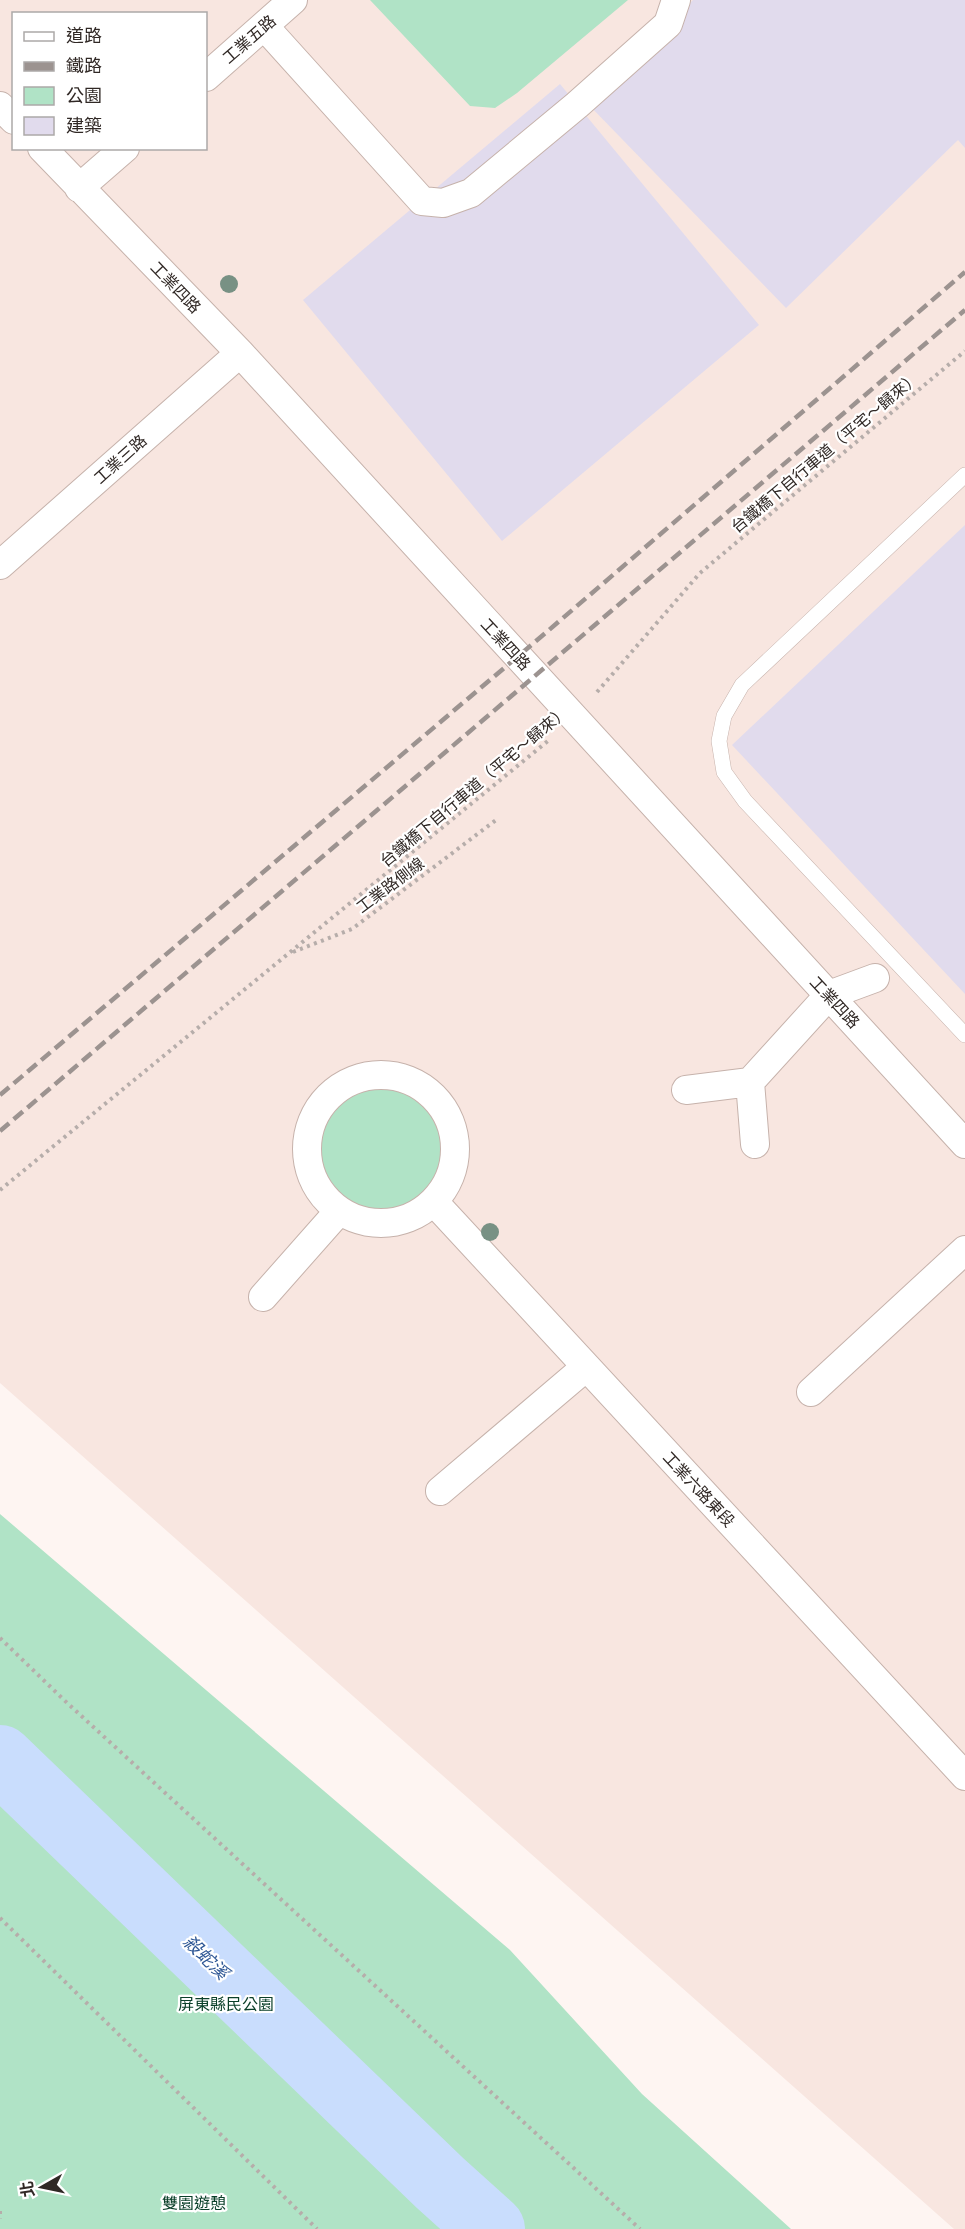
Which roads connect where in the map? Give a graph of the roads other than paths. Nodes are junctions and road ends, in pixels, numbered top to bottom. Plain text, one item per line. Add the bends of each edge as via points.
1 (293, 0) edge
2 (676, 0) edge
3 (264, 26) junction
4 (207, 76) edge
5 (0, 106) edge
6 (12, 118) edge
7 (44, 150) edge
8 (123, 150) edge
9 (80, 188) junction
10 (240, 353) junction
11 (965, 475) edge
12 (0, 565) edge
13 (875, 978) dead end
14 (829, 995) junction
15 (965, 1035) edge
16 (750, 1082) junction
17 (686, 1090) dead end
18 (755, 1144) dead end
19 (965, 1144) edge
20 (434, 1202) junction
21 (339, 1211) junction
22 (965, 1250) edge
23 (263, 1297) dead end
24 (586, 1367) junction
25 (811, 1392) dead end
26 (440, 1491) dead end
27 (965, 1776) edge

1 - 3 street, 工業五路
2 - 3 street via 668,24 577,105 471,193 443,203 422,201
3 - 4 street, 工業五路
5 - 6 street
7 - 9 street, 工業四路
8 - 9 street
9 - 10 street, 工業四路
10 - 12 street, 工業三路
10 - 14 street, 工業四路
11 - 15 lane via 742,685 724,716 719,741 724,772 745,801
13 - 14 street
14 - 16 street
14 - 19 street, 工業四路
16 - 17 street
16 - 18 street
20 - 21 street via 408,1220 384,1224 361,1221
20 - 21 street via 453,1168 456,1144 450,1121 437,1099 417,1083 393,1075 368,1075 345,1084 325,1100 312,1122 306,1147 310,1172 322,1195
20 - 24 street, 工業六路東段
21 - 23 street
22 - 25 street
24 - 26 street
24 - 27 street, 工業六路東段

